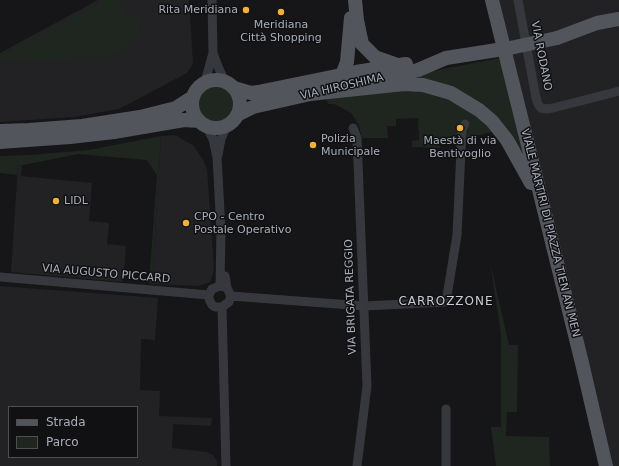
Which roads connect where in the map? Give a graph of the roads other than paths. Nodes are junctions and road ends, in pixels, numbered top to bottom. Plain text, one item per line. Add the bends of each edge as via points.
1 (212, 0) edge
2 (353, 0) edge
3 (492, 0) edge
4 (518, 0) edge
5 (619, 11) edge
6 (619, 19) edge
7 (597, 24) junction
8 (214, 53) junction
9 (446, 58) junction
10 (397, 65) junction
11 (342, 75) junction
12 (206, 82) junction
13 (230, 85) junction
14 (619, 91) edge
15 (310, 94) junction
16 (193, 97) junction
17 (232, 120) junction
18 (202, 123) junction
19 (465, 124) dead end
20 (353, 128) dead end
21 (0, 131) edge
22 (0, 142) edge
23 (217, 156) junction
24 (542, 202) junction
25 (0, 276) edge
26 (226, 290) junction
27 (209, 295) junction
28 (364, 306) junction
29 (222, 307) junction
30 (446, 409) dead end
31 (226, 466) edge
32 (357, 466) edge
33 (446, 466) edge
34 (606, 466) edge

1 - 8 street
2 - 10 main road, VIA HIROSHIMA via 362,44 375,57
2 - 11 main road via 348,62
3 - 24 main road, VIALE MARTIRI DI PIAZZA TIEN AN MEN
4 - 14 street, VIA RODANO via 536,98 541,108 553,108
5 - 7 main road, VIA HIROSHIMA
6 - 7 main road, VIA HIROSHIMA
7 - 9 main road, VIA HIROSHIMA, bridge via 556,38
8 - 12 street
8 - 13 street via 219,69
9 - 10 main road, VIA HIROSHIMA
9 - 15 main road, VIA HIROSHIMA via 418,70
10 - 11 main road, VIA HIROSHIMA
11 - 13 main road, VIA HIROSHIMA via 251,93
12 - 13 main road, VIA HIROSHIMA via 216,80
12 - 16 main road via 198,88
13 - 17 main road via 238,94 240,101
15 - 17 main road, VIA HIROSHIMA via 253,107
15 - 24 main road via 404,84 423,85 451,93 479,110 504,135
16 - 18 main road via 193,110
16 - 21 main road via 176,108 132,118 82,126
17 - 18 main road, VIA HIROSHIMA via 220,128
17 - 23 street via 221,139
18 - 22 main road, VIA HIROSHIMA via 184,120 114,132
18 - 23 street via 212,139
19 - 28 street via 462,129 457,235 446,302
20 - 28 street, VIA BRIGATA REGGIO via 357,138
23 - 26 street
24 - 34 main road, VIALE MARTIRI DI PIAZZA TIEN AN MEN
25 - 27 street, VIA AUGUSTO PICCARD
26 - 27 street via 212,289
26 - 28 street
26 - 29 street via 227,304
27 - 29 street via 212,305
28 - 32 street, VIA BRIGATA REGGIO via 367,386
29 - 31 street
30 - 33 street

